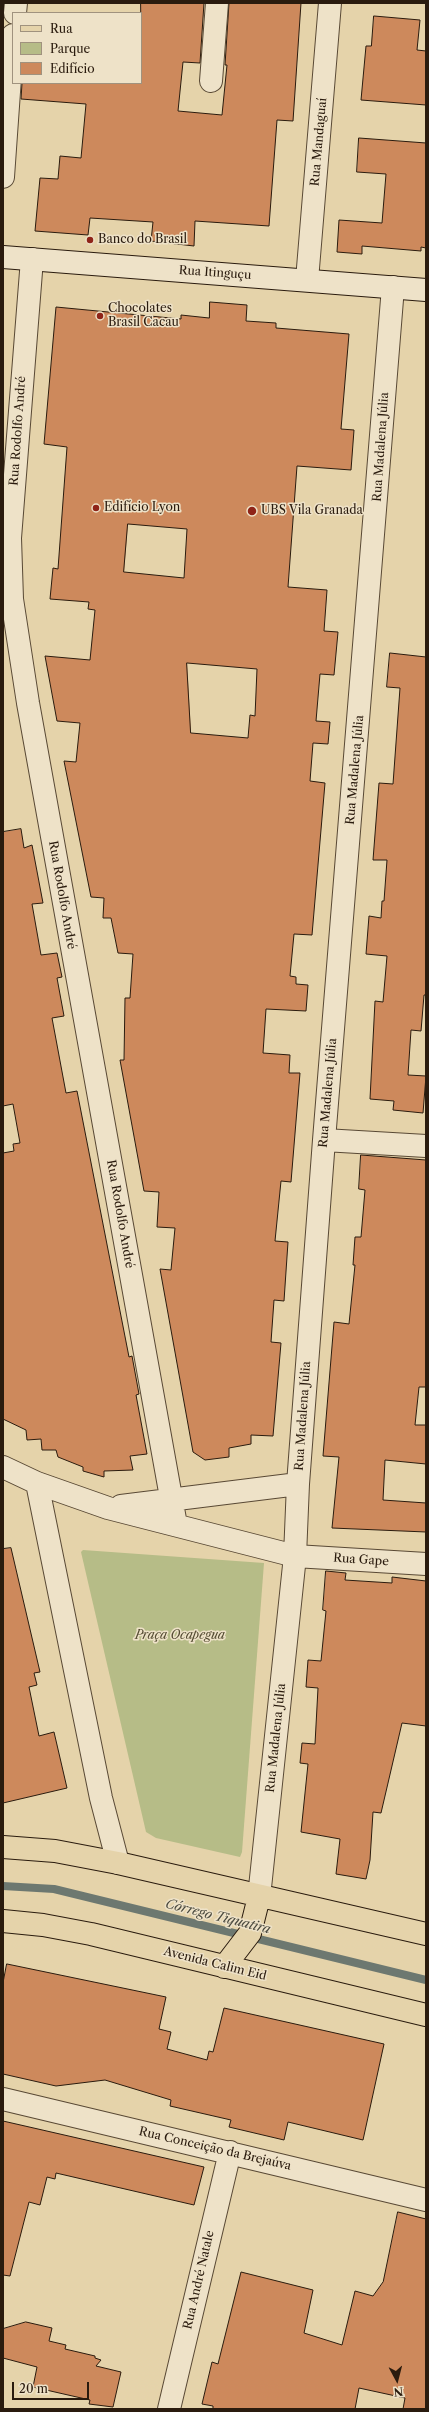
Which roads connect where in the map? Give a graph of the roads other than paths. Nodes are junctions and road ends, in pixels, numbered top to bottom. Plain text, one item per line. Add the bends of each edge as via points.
1 (217, 3) edge
2 (330, 3) edge
3 (12, 48) edge
4 (211, 81) dead end
5 (3, 177) edge
6 (3, 257) edge
7 (32, 259) junction
8 (307, 280) junction
9 (393, 287) junction
10 (426, 290) edge
11 (324, 1140) junction
12 (426, 1146) edge
13 (3, 1468) edge
14 (37, 1483) junction
15 (298, 1484) junction
16 (171, 1500) junction
17 (108, 1508) junction
18 (176, 1525) junction
19 (295, 1556) junction
20 (426, 1564) edge
21 (3, 1847) edge
22 (118, 1863) junction
23 (257, 1906) junction
24 (3, 1921) edge
25 (426, 1934) edge
26 (224, 1967) junction
27 (426, 2015) edge
28 (3, 2099) edge
29 (230, 2152) junction
30 (426, 2200) edge
31 (169, 2409) edge

1 - 4 street
2 - 8 street, Rua Mandaguaí
3 - 5 street
6 - 7 street, Rua Itinguçu
7 - 8 street, Rua Itinguçu
7 - 16 street, Rua Rodolfo André via 10,538 12,599 28,703
8 - 9 street, Rua Itinguçu
9 - 10 street, Rua Itinguçu
9 - 11 street, Rua Madalena Júlia
11 - 12 street
11 - 15 street, Rua Madalena Júlia
13 - 14 street
14 - 17 street
14 - 22 street via 101,1798
15 - 16 street
15 - 19 street, Rua Madalena Júlia
16 - 17 street
16 - 18 street, Rua Rodolfo André
17 - 18 street
18 - 19 street
19 - 20 street, Rua Gape
19 - 23 street, Rua Madalena Júlia
21 - 22 main road via 54,1851
22 - 23 main road
23 - 25 main road
23 - 26 main road via 250,1933
24 - 26 main road, Avenida Calim Eid via 43,1924
26 - 27 main road, Avenida Calim Eid
28 - 29 street, Rua Conceição da Brejaúva
29 - 30 street, Rua Conceição da Brejaúva
29 - 31 street, Rua André Natale

